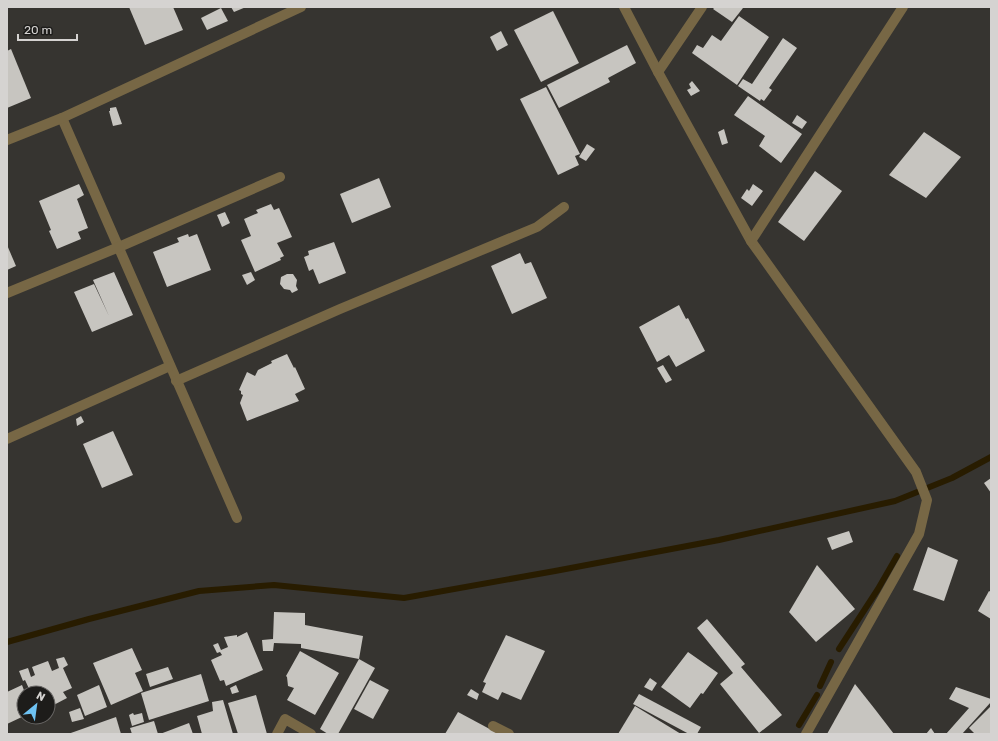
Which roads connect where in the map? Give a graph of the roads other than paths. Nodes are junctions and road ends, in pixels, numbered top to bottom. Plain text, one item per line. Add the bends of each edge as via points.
1 (301, 7) edge
2 (624, 7) edge
3 (702, 7) edge
4 (903, 7) edge
5 (658, 72) junction
6 (62, 118) junction
7 (7, 140) edge
8 (280, 177) dead end
9 (564, 207) dead end
10 (751, 241) junction
11 (119, 247) junction
12 (7, 293) edge
13 (170, 366) junction
14 (176, 381) junction
15 (7, 439) edge
16 (237, 518) dead end
17 (493, 726) dead end
18 (277, 734) edge
19 (311, 734) edge
20 (509, 734) edge
21 (806, 734) edge

1 - 6 street
2 - 5 street
3 - 5 street
4 - 10 street
5 - 10 street
6 - 7 street
6 - 11 street
8 - 11 street
9 - 14 street via 536,227
10 - 21 street via 916,472 927,500 920,534
11 - 12 street
11 - 13 street
13 - 14 street
13 - 15 street
14 - 16 street
17 - 20 street
18 - 19 street via 284,718

